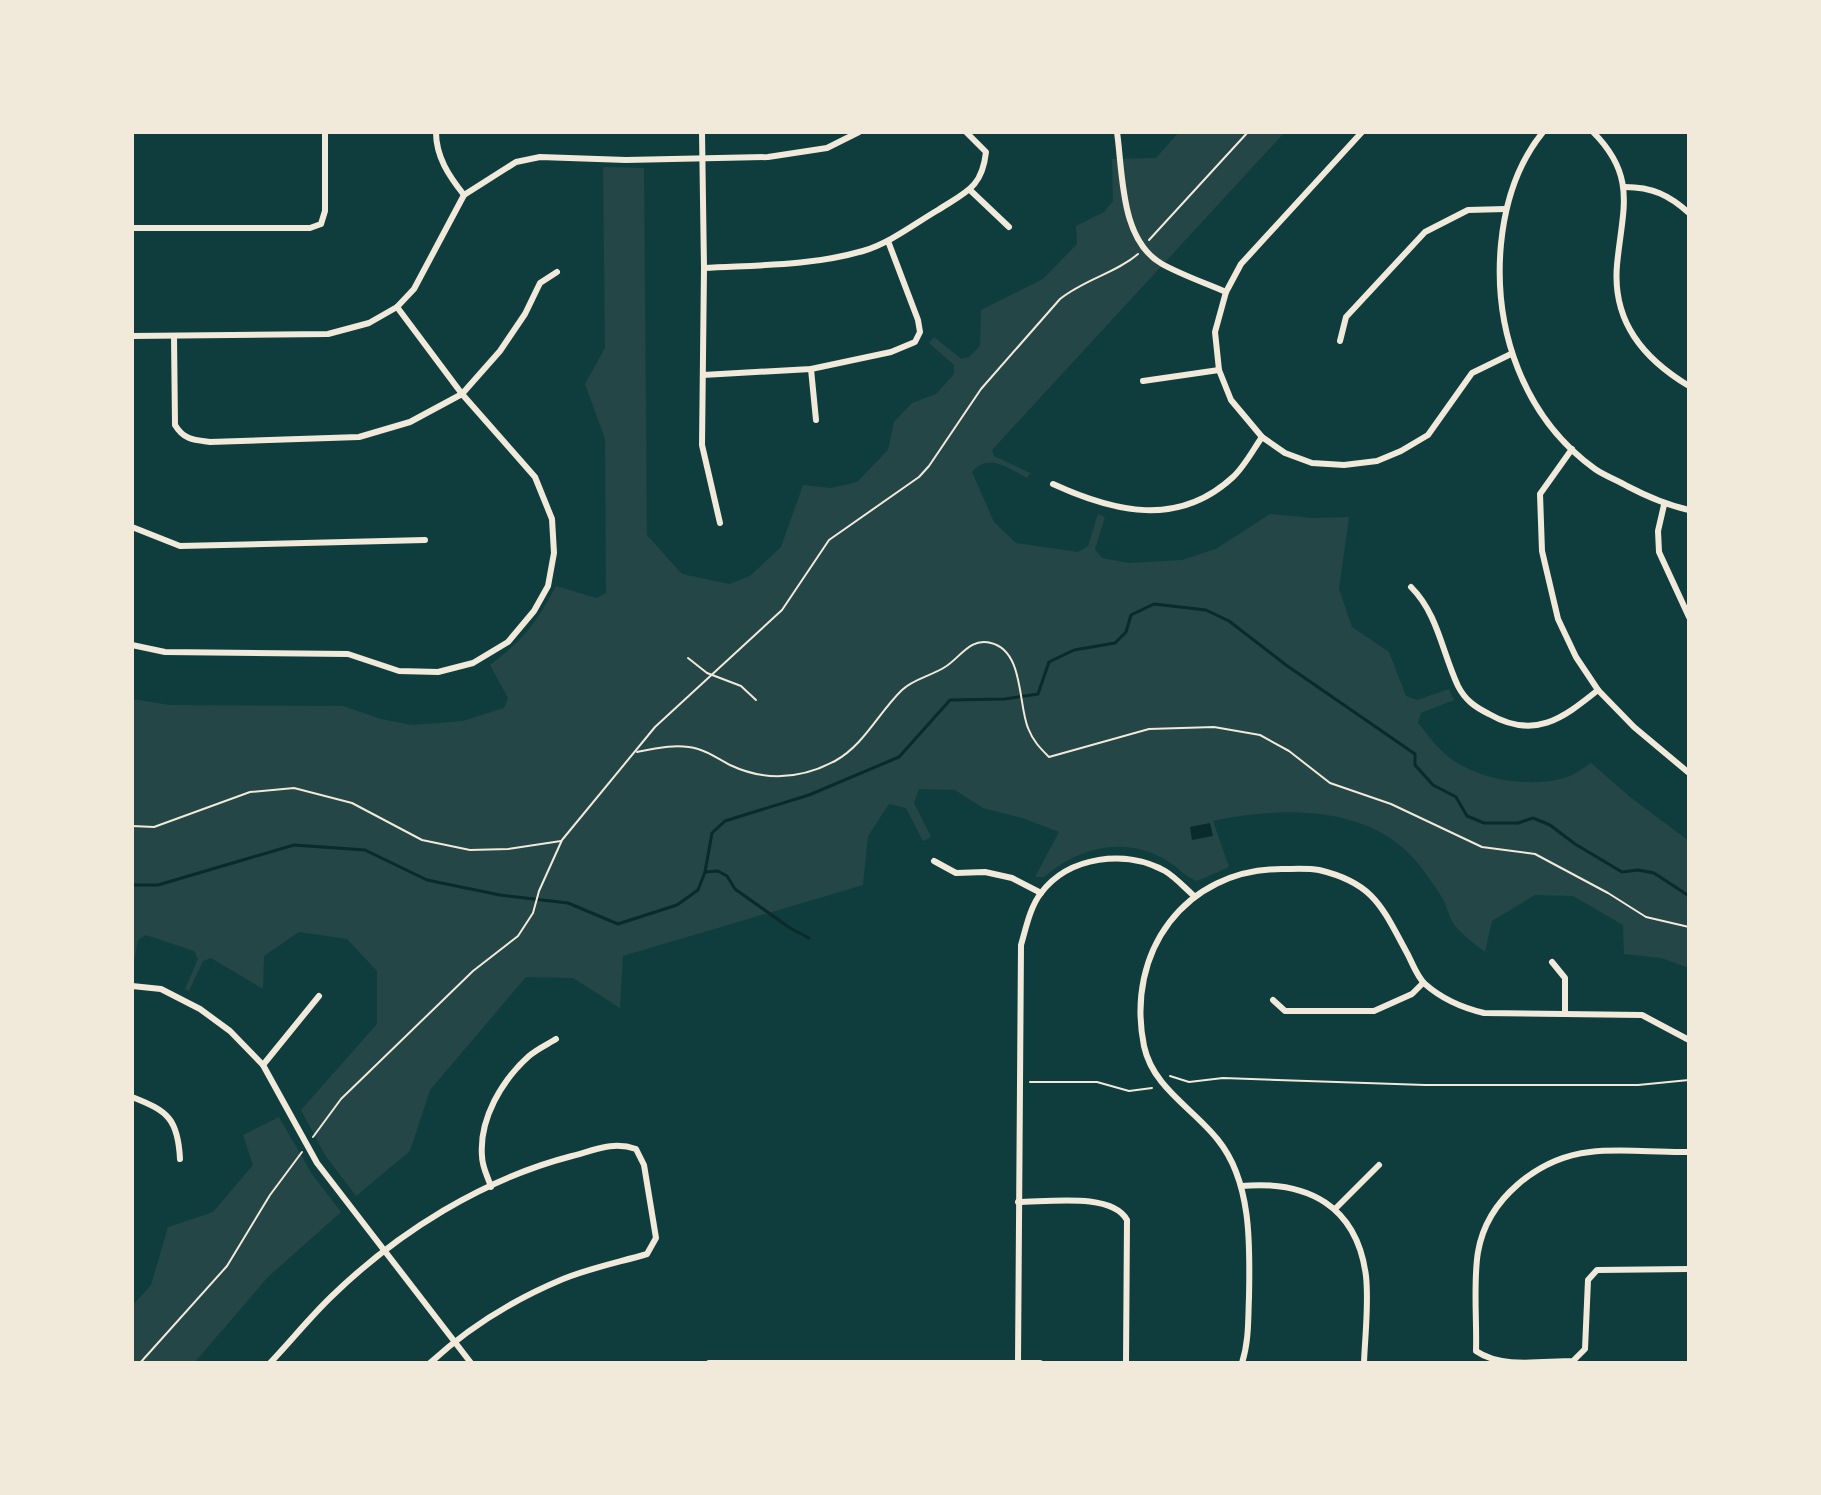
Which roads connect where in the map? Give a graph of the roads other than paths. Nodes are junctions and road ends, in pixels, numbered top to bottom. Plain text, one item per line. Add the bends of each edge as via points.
1 (325, 132) edge
2 (436, 132) edge
3 (702, 132) edge
4 (859, 132) edge
5 (966, 132) edge
6 (1117, 132) edge
7 (1362, 132) edge
8 (1543, 132) edge
9 (1593, 132) edge
10 (702, 159) junction
11 (1625, 187) junction
12 (970, 190) junction
13 (464, 195) junction
14 (1505, 209) junction
15 (1689, 213) edge
16 (1009, 227) dead end
17 (132, 228) edge
18 (888, 241) junction
19 (704, 268) junction
20 (557, 272) dead end
21 (1226, 292) junction
22 (397, 307) junction
23 (132, 336) edge
24 (174, 336) junction
25 (1340, 341) dead end
26 (1511, 354) junction
27 (811, 369) junction
28 (1219, 370) junction
29 (703, 375) junction
30 (1143, 381) dead end
31 (1689, 386) edge
32 (462, 394) junction
33 (816, 420) dead end
34 (1262, 437) junction
35 (1572, 449) junction
36 (1053, 484) dead end
37 (1664, 505) junction
38 (1689, 510) edge
39 (720, 523) dead end
40 (132, 527) edge
41 (425, 540) dead end
42 (1411, 587) dead end
43 (1689, 617) edge
44 (132, 645) edge
45 (1598, 690) junction
46 (1689, 773) edge
47 (934, 861) dead end
48 (1041, 893) junction
49 (1193, 895) junction
50 (1552, 962) dead end
51 (1423, 983) junction
52 (132, 986) edge
53 (319, 996) dead end
54 (1273, 1000) dead end
55 (1565, 1013) junction
56 (556, 1039) dead end
57 (1689, 1040) edge
58 (263, 1065) junction
59 (132, 1097) edge
60 (1689, 1152) edge
61 (180, 1159) dead end
62 (1379, 1165) dead end
63 (1241, 1186) junction
64 (491, 1187) junction
65 (1018, 1202) junction
66 (1336, 1208) junction
67 (385, 1250) junction
68 (1689, 1269) edge
69 (454, 1341) junction
70 (801, 1362) edge
71 (270, 1363) edge
72 (430, 1363) edge
73 (471, 1363) edge
74 (709, 1363) edge
75 (1018, 1363) edge
76 (1040, 1363) edge
77 (1126, 1363) edge
78 (1242, 1363) edge
79 (1364, 1363) edge

1 - 17 street via 321,224
2 - 13 street via 447,173
3 - 10 street
4 - 10 street via 827,148
5 - 12 street via 986,152 984,173
6 - 21 street via 1125,209 1144,248 1160,263
7 - 21 street via 1241,264
8 - 14 street via 1528,150
9 - 11 street via 1610,149
10 - 13 street via 540,157 516,162
10 - 19 street
11 - 15 street via 1666,194
11 - 31 street via 1619,298 1633,337 1660,369
12 - 16 street
12 - 18 street
13 - 22 street via 414,289
14 - 25 street via 1468,210 1425,232 1346,317
14 - 26 street via 1498,272
18 - 19 street via 805,263
18 - 27 street via 918,320 915,342
19 - 29 street
20 - 32 street via 540,283 500,351
21 - 28 street via 1215,332
22 - 24 street via 369,323 328,334
22 - 32 street
23 - 24 street
24 - 32 street via 175,425 188,439 359,437 410,422
26 - 34 street via 1472,373 1428,435 1377,461 1312,463
26 - 35 street via 1533,401
27 - 29 street
27 - 33 street
28 - 30 street
28 - 34 street via 1231,400
29 - 39 street via 702,445
32 - 44 street via 535,477 552,519 554,553 548,586 508,642 473,663 438,672 399,671 348,654 165,652
34 - 36 street via 1235,476 1193,502 1159,512 1122,508
35 - 37 street via 1596,470
35 - 45 street via 1540,494 1542,551 1558,619
37 - 38 street
37 - 43 street via 1659,552
40 - 41 street via 180,546
42 - 45 street via 1426,603 1459,687 1470,704 1495,718 1516,727 1542,725
45 - 46 street
47 - 48 street via 956,873 1012,878
48 - 49 street via 1071,868 1116,858 1167,872
48 - 65 street via 1021,945
49 - 51 street via 1260,869 1317,870 1352,882 1371,893 1383,909
49 - 63 street via 1163,928 1149,956 1141,1014 1144,1048 1158,1080 1221,1142
50 - 55 street via 1565,978
51 - 54 street via 1412,994 1374,1011 1285,1011
51 - 55 street via 1462,1008 1484,1013
52 - 58 street via 161,989 200,1009
53 - 58 street
55 - 57 street via 1642,1015
56 - 64 street via 529,1056 487,1115 482,1159
58 - 67 street via 317,1163
59 - 61 street via 168,1115 179,1139
60 - 68 street via 1590,1152 1537,1169 1517,1185 1501,1201 1478,1251 1476,1351 1508,1362 1573,1361 1585,1349 1588,1280 1597,1270
62 - 66 street
63 - 66 street via 1291,1187
63 - 78 street via 1250,1238 1248,1345
64 - 67 street via 440,1212
64 - 69 street via 557,1160 620,1144 636,1149 644,1165 656,1238 647,1254 564,1279
65 - 75 street
65 - 77 street via 1104,1202 1122,1210 1127,1220
66 - 79 street via 1355,1234 1364,1269
67 - 69 street
67 - 71 street via 332,1296
69 - 72 street
69 - 73 street
70 - 74 street
70 - 75 street
75 - 76 street

